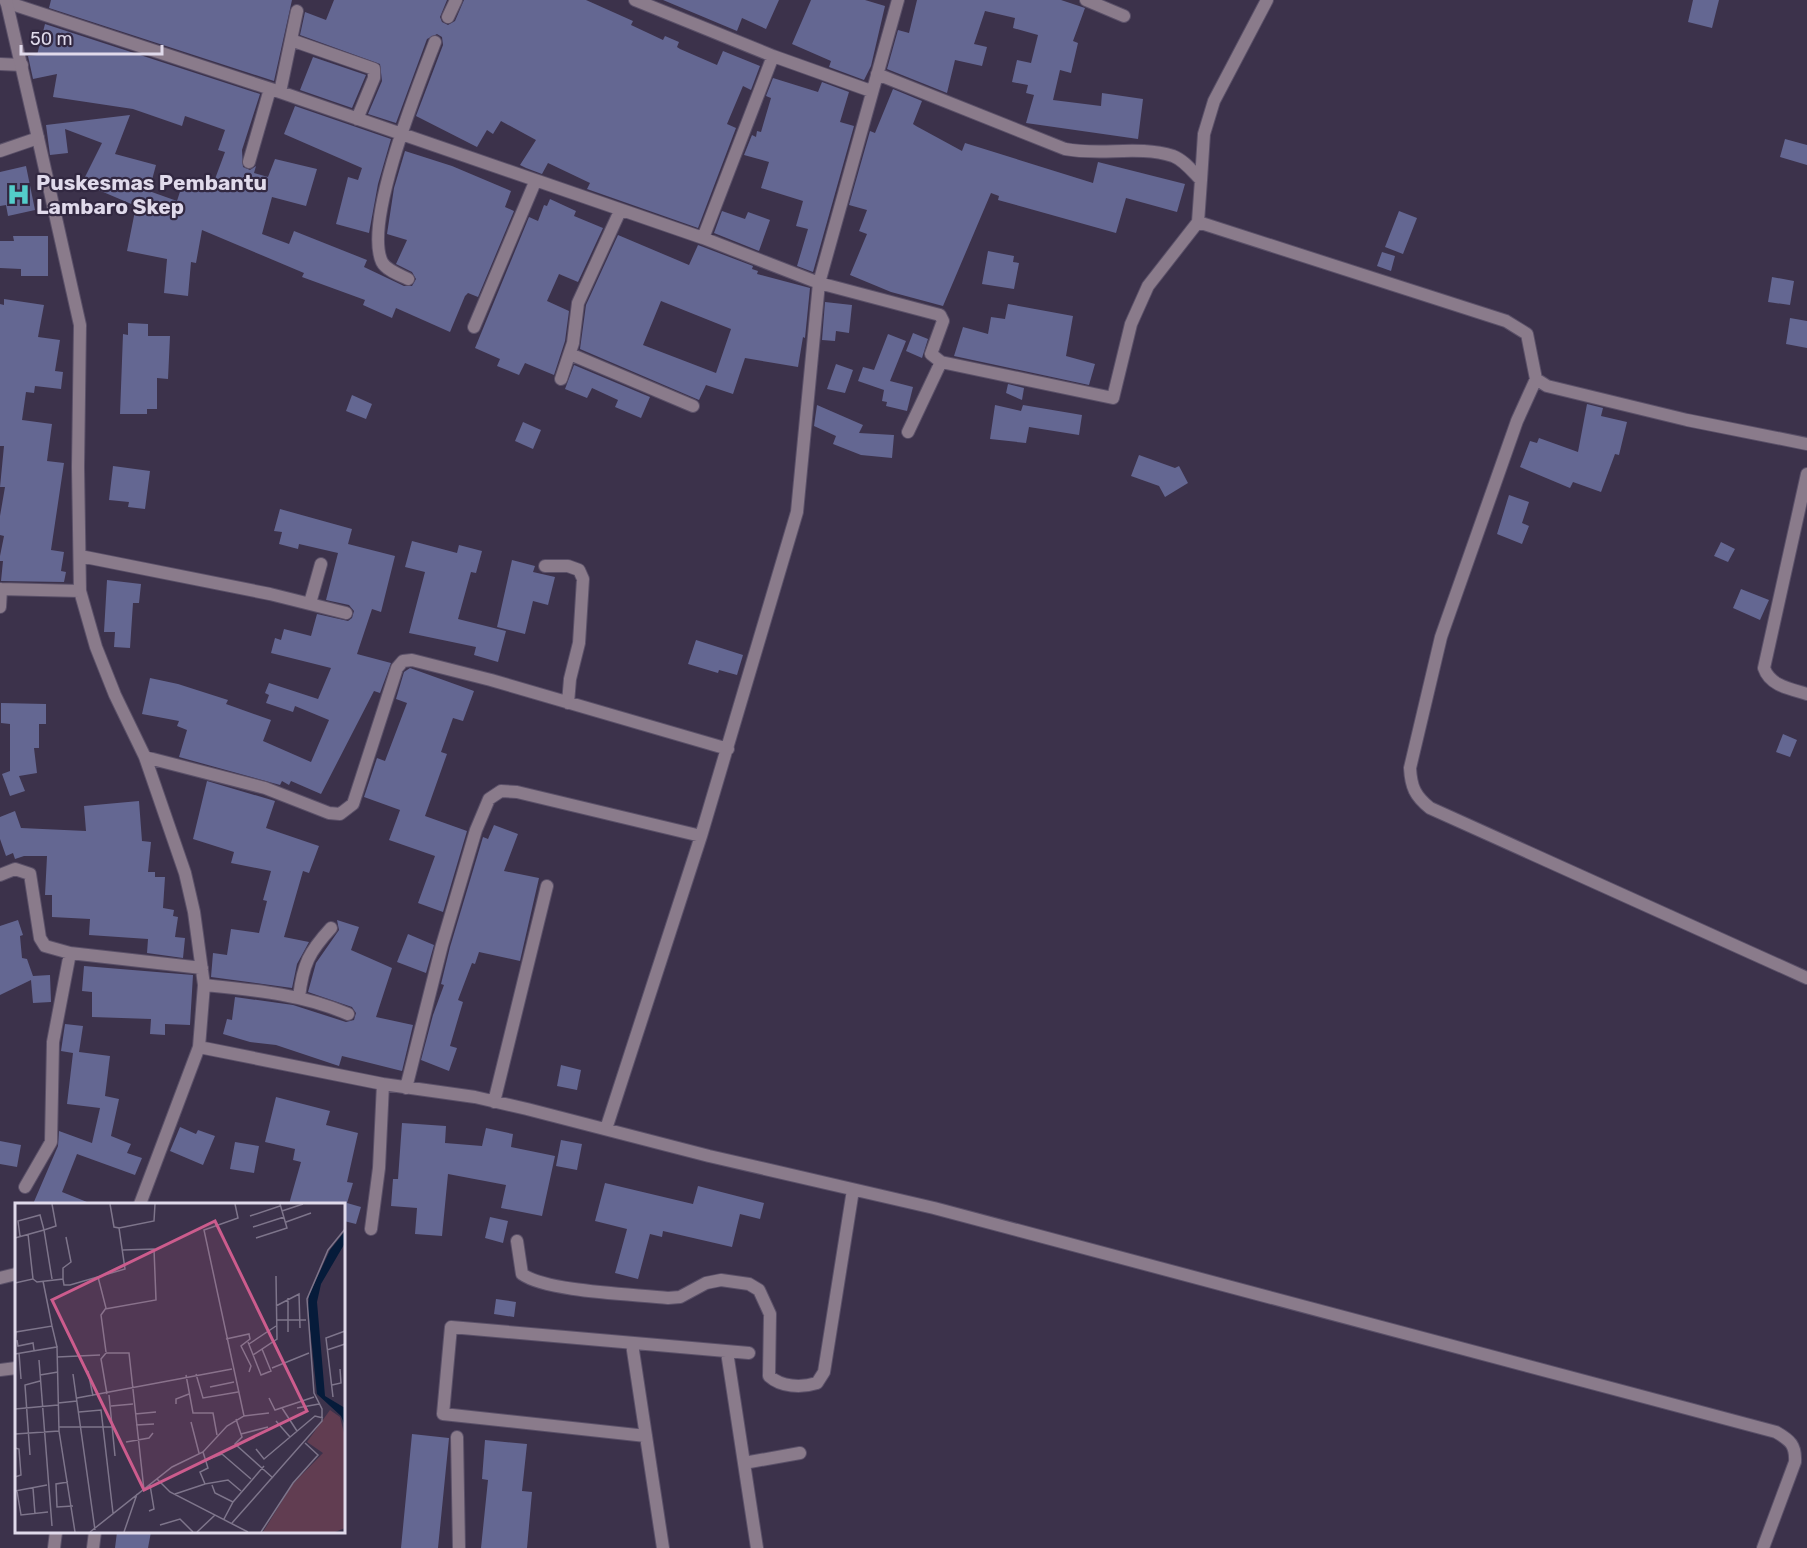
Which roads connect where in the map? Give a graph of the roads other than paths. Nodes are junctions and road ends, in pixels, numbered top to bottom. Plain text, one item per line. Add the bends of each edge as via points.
1 (456, 0) edge
2 (635, 0) edge
3 (898, 0) edge
4 (1086, 0) edge
5 (1268, 0) edge
6 (6, 1) edge
7 (297, 11) dead end
8 (1124, 16) dead end
9 (448, 17) dead end
10 (291, 40) junction
11 (435, 42) dead end
12 (772, 56) junction
13 (0, 64) edge
14 (22, 65) junction
15 (877, 74) junction
16 (275, 91) junction
17 (871, 91) junction
18 (357, 119) junction
19 (400, 135) junction
20 (38, 138) junction
21 (0, 151) edge
22 (249, 162) dead end
23 (1202, 180) junction
24 (535, 182) junction
25 (620, 211) junction
26 (1198, 222) junction
27 (703, 238) junction
28 (408, 279) dead end
29 (819, 283) junction
30 (474, 327) dead end
31 (570, 354) junction
32 (941, 362) junction
33 (1536, 379) junction
34 (561, 380) dead end
35 (693, 406) dead end
36 (908, 432) dead end
37 (1807, 444) edge
38 (1807, 474) edge
39 (80, 556) junction
40 (321, 564) dead end
41 (544, 566) dead end
42 (0, 589) edge
43 (80, 591) junction
44 (310, 603) junction
45 (0, 607) edge
46 (346, 613) dead end
47 (1807, 694) edge
48 (568, 703) junction
49 (728, 748) junction
50 (146, 757) junction
51 (701, 836) junction
52 (0, 875) edge
53 (547, 886) dead end
54 (331, 928) dead end
55 (70, 953) junction
56 (202, 968) junction
57 (1807, 978) edge
58 (204, 985) junction
59 (299, 997) junction
60 (348, 1014) dead end
61 (199, 1047) junction
62 (383, 1084) junction
63 (406, 1088) junction
64 (494, 1102) junction
65 (606, 1129) junction
66 (25, 1187) dead end
67 (853, 1190) junction
68 (140, 1203) edge
69 (371, 1229) dead end
70 (517, 1241) dead end
71 (15, 1274) edge
72 (0, 1278) edge
73 (632, 1344) junction
74 (727, 1352) junction
75 (749, 1353) dead end
76 (15, 1368) edge
77 (0, 1370) edge
78 (646, 1436) junction
79 (457, 1437) dead end
80 (800, 1453) dead end
81 (744, 1463) junction
82 (56, 1533) edge
83 (95, 1533) edge
84 (54, 1548) edge
85 (93, 1548) edge
86 (459, 1548) edge
87 (663, 1548) edge
88 (757, 1548) edge
89 (1763, 1548) edge

1 - 9 street
2 - 12 street
3 - 15 street
4 - 8 street
5 - 23 street via 1214,101 1204,134
6 - 14 street
6 - 16 street
7 - 10 street
10 - 16 street
10 - 18 street via 374,69
11 - 19 street
12 - 17 street
12 - 27 street
13 - 14 street
14 - 20 street
15 - 17 street
15 - 23 street via 1065,149 1174,156
16 - 18 street
16 - 22 street
17 - 29 street via 852,175
18 - 19 street
19 - 24 street
19 - 28 street via 385,198 380,258 383,265
20 - 21 street
20 - 39 street via 80,325
23 - 26 street
24 - 25 street
24 - 30 street
25 - 27 street
25 - 31 street via 578,303
26 - 32 street via 1148,286 1131,324 1113,398
26 - 33 street via 1506,321 1527,334
27 - 29 street
29 - 32 street via 940,315 943,321 931,354
29 - 49 street via 797,512
31 - 34 street
31 - 35 street
32 - 36 street
33 - 37 street via 1547,386 1687,420
33 - 57 street via 1517,421 1441,637 1410,768 1411,785 1418,799 1430,808
38 - 47 street via 1764,668 1768,678 1778,685
39 - 43 street
39 - 44 street
40 - 44 street
41 - 48 street via 568,566 579,570 583,579 579,643
42 - 43 street
42 - 45 street
43 - 50 street via 115,695
44 - 46 street
48 - 49 street
48 - 50 street via 492,680 403,661 387,692 353,804 340,814 265,788
49 - 51 street
50 - 56 street via 185,873
51 - 63 street via 517,792 501,791 489,799 442,945
51 - 65 street
52 - 55 street via 15,869 30,874 40,938 45,946
53 - 64 street
54 - 59 street via 312,949
55 - 56 street
55 - 66 street via 53,1042 51,1142
56 - 58 street
58 - 59 street
58 - 61 street
59 - 60 street
61 - 62 street
61 - 68 street
62 - 63 street
62 - 69 street
63 - 64 street
64 - 65 street
65 - 67 street
67 - 70 street via 824,1372 817,1383 806,1386 777,1383 769,1376 770,1314 759,1290 749,1284 721,1280 668,1298 551,1285 522,1274
67 - 89 street via 945,1211 1776,1432 1790,1440 1796,1450 1796,1462
71 - 72 street
73 - 74 street
73 - 78 street
73 - 78 street via 451,1327 442,1414
74 - 75 street
74 - 81 street
76 - 77 street
78 - 87 street
79 - 86 street
80 - 81 street
81 - 88 street
82 - 84 street
83 - 85 street

